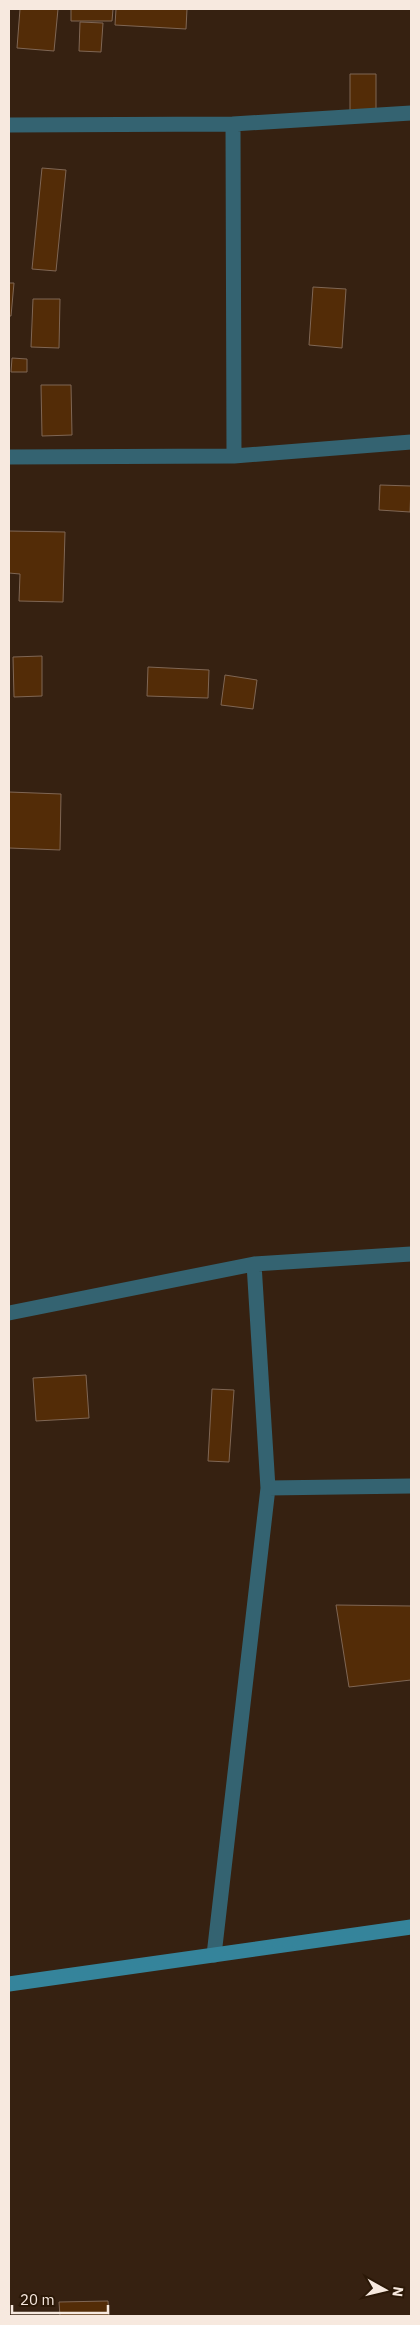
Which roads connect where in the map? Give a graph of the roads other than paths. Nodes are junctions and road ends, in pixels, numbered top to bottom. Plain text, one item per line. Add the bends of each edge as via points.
1 (411, 113) edge
2 (233, 124) junction
3 (9, 125) edge
4 (411, 442) edge
5 (234, 456) junction
6 (9, 457) edge
7 (411, 1254) edge
8 (254, 1264) junction
9 (9, 1312) edge
10 (411, 1486) edge
11 (268, 1488) junction
12 (411, 1927) edge
13 (214, 1955) junction
14 (9, 1984) edge

1 - 2 street
2 - 3 street
2 - 5 street
4 - 5 street
5 - 6 street
7 - 8 street
8 - 9 street
8 - 11 street
10 - 11 street
11 - 13 street
12 - 13 main road
13 - 14 main road

